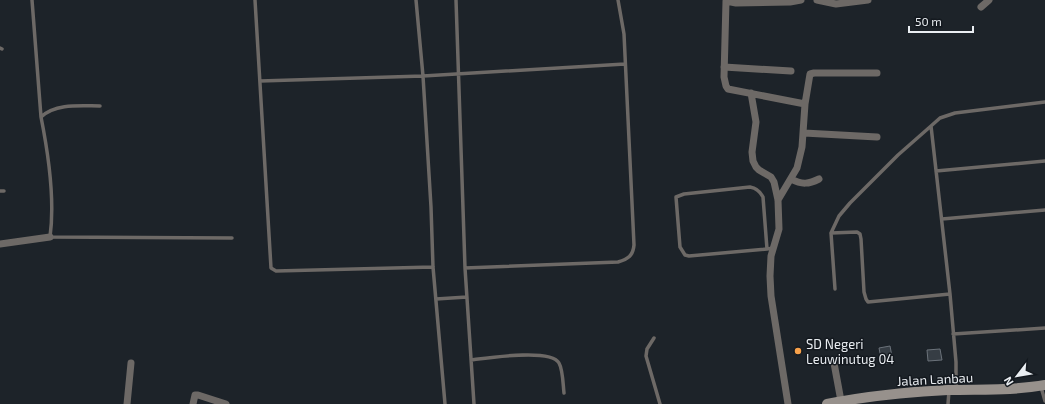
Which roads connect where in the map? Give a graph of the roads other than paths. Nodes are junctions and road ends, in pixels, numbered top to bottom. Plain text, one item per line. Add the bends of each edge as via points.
1 (32, 0) edge
2 (256, 0) edge
3 (416, 0) edge
4 (456, 0) edge
5 (618, 0) edge
6 (801, 0) edge
7 (817, 0) edge
8 (868, 0) edge
9 (989, 0) edge
10 (725, 1) edge
11 (981, 7) dead end
12 (625, 64) junction
13 (724, 67) junction
14 (791, 71) dead end
15 (459, 73) junction
16 (877, 73) dead end
17 (423, 76) junction
18 (260, 82) junction
19 (751, 93) junction
20 (1045, 102) edge
21 (806, 104) junction
22 (100, 106) dead end
23 (41, 116) junction
24 (931, 126) junction
25 (804, 133) junction
26 (877, 137) dead end
27 (1045, 162) edge
28 (936, 171) junction
29 (791, 179) junction
30 (819, 179) dead end
31 (778, 200) junction
32 (1045, 210) edge
33 (942, 219) junction
34 (831, 233) junction
35 (50, 237) junction
36 (232, 238) dead end
37 (0, 244) edge
38 (770, 248) junction
39 (433, 267) junction
40 (465, 268) junction
41 (835, 288) dead end
42 (950, 294) junction
43 (467, 297) junction
44 (436, 299) junction
45 (1045, 328) edge
46 (953, 334) junction
47 (654, 338) dead end
48 (471, 360) junction
49 (131, 363) dead end
50 (834, 363) dead end
51 (1043, 385) edge
52 (953, 387) junction
53 (564, 393) dead end
54 (874, 400) edge
55 (841, 401) junction
56 (1045, 401) edge
57 (127, 404) edge
58 (193, 404) edge
59 (226, 404) edge
60 (445, 404) edge
61 (474, 404) edge
62 (660, 404) edge
63 (788, 404) edge
64 (827, 404) edge
65 (948, 404) edge

1 - 23 lane
2 - 18 lane
3 - 17 lane
4 - 15 lane
5 - 12 lane via 624,34
6 - 10 street via 736,3
7 - 8 street via 836,4
9 - 11 street
10 - 13 street
12 - 15 lane
12 - 40 lane via 634,245 629,258 618,262
13 - 14 street
13 - 19 street via 728,89
15 - 17 lane
15 - 40 lane
16 - 21 street via 812,73 809,76
17 - 18 lane
17 - 39 lane
18 - 39 lane via 272,270
19 - 21 street
19 - 31 street via 756,122 753,161 758,170 771,177
20 - 24 lane via 954,113 940,118
21 - 25 street
22 - 23 lane via 57,108
23 - 35 lane via 52,193
24 - 28 lane
24 - 34 lane via 850,203 839,216
25 - 26 street
25 - 29 street via 797,168
27 - 28 lane
28 - 33 lane
29 - 30 street via 805,184
29 - 31 street
31 - 38 street via 779,230
32 - 33 lane
33 - 42 lane
34 - 41 lane
34 - 42 lane via 860,234 864,292 868,302
35 - 36 lane
35 - 37 street
38 - 38 lane via 685,255 680,247 676,197 750,187 759,190 763,197
38 - 63 street via 771,296
39 - 44 lane
40 - 43 lane
42 - 46 lane
43 - 44 lane
43 - 48 lane
44 - 60 lane
45 - 46 lane
46 - 52 lane via 956,370
47 - 62 lane via 647,348 646,356
48 - 53 lane via 531,354 551,356 560,364
48 - 61 lane
49 - 57 street
50 - 55 street
51 - 52 street, Jalan Lanbau via 1005,389
51 - 56 lane
52 - 54 street, Jalan Lanbau
52 - 65 lane
54 - 55 street, Jalan Lanbau
55 - 64 street, Jalan Lanbau
58 - 59 street via 195,395

